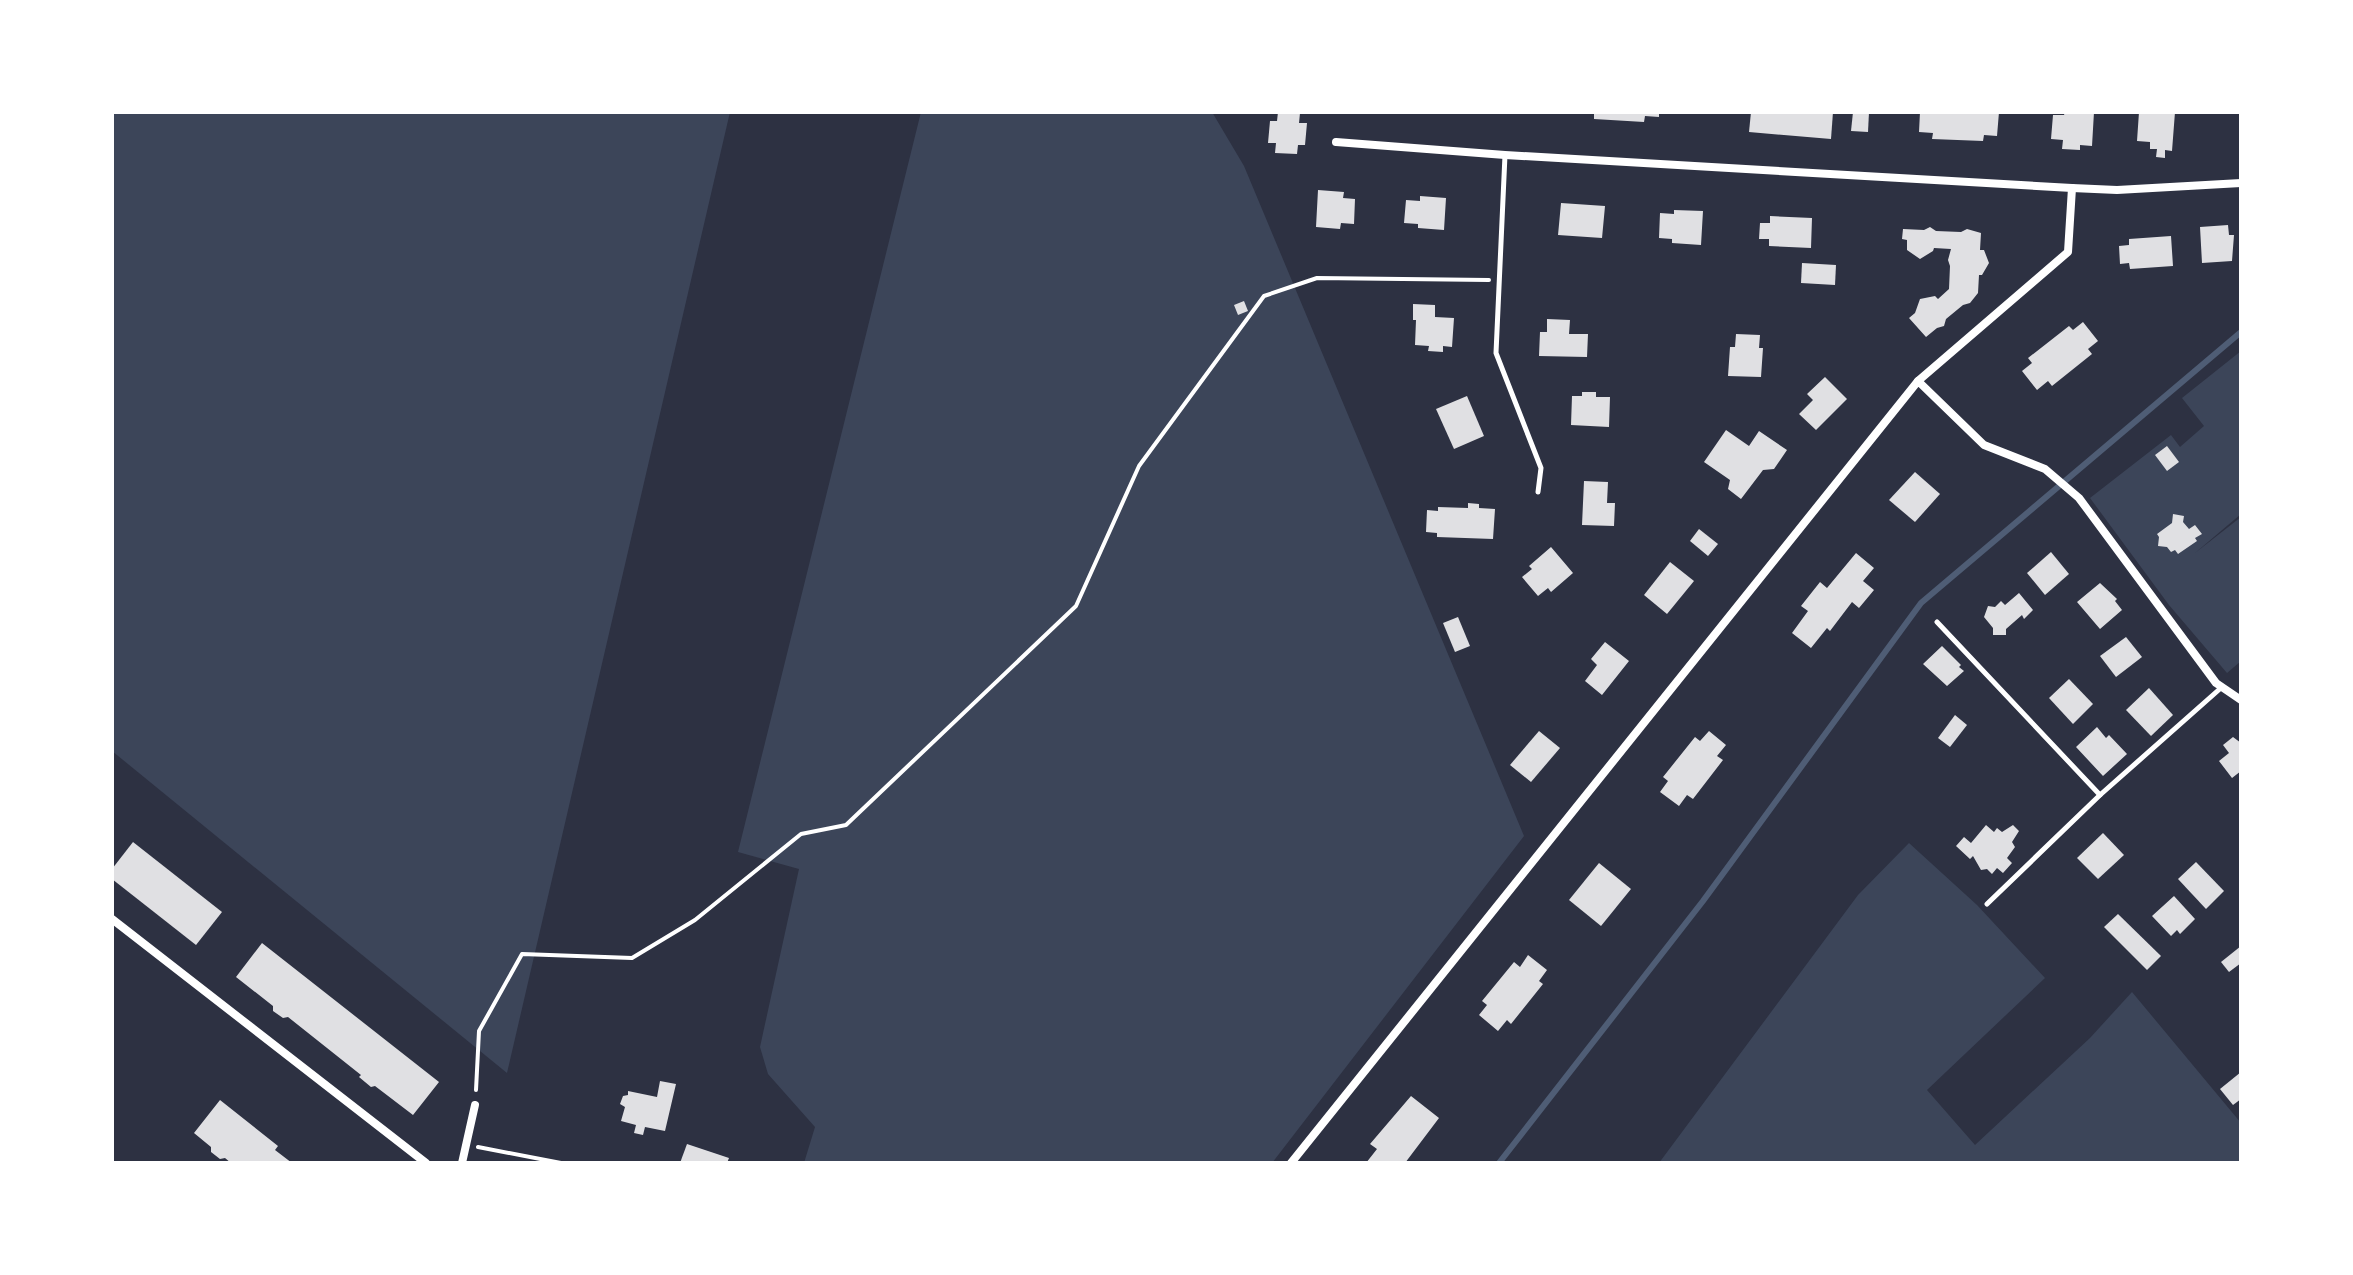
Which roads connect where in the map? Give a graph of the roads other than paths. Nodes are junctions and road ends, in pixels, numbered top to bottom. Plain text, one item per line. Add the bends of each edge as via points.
1 (1336, 142) dead end
2 (1505, 155) junction
3 (2241, 183) edge
4 (2072, 188) junction
5 (1918, 381) junction
6 (1538, 492) dead end
7 (1937, 622) dead end
8 (2223, 687) junction
9 (2241, 700) edge
10 (2100, 795) junction
11 (1987, 904) dead end
12 (112, 919) edge
13 (475, 1105) road end
14 (426, 1163) edge
15 (462, 1163) edge
16 (1291, 1163) edge

1 - 2 street
2 - 4 street
2 - 6 lane via 1496,353 1541,468
3 - 4 street
4 - 5 street via 2068,252
5 - 8 street via 1984,445 2045,469 2079,498
5 - 16 street
7 - 10 lane
8 - 9 street
8 - 10 lane
10 - 11 lane
12 - 14 street
13 - 15 street

